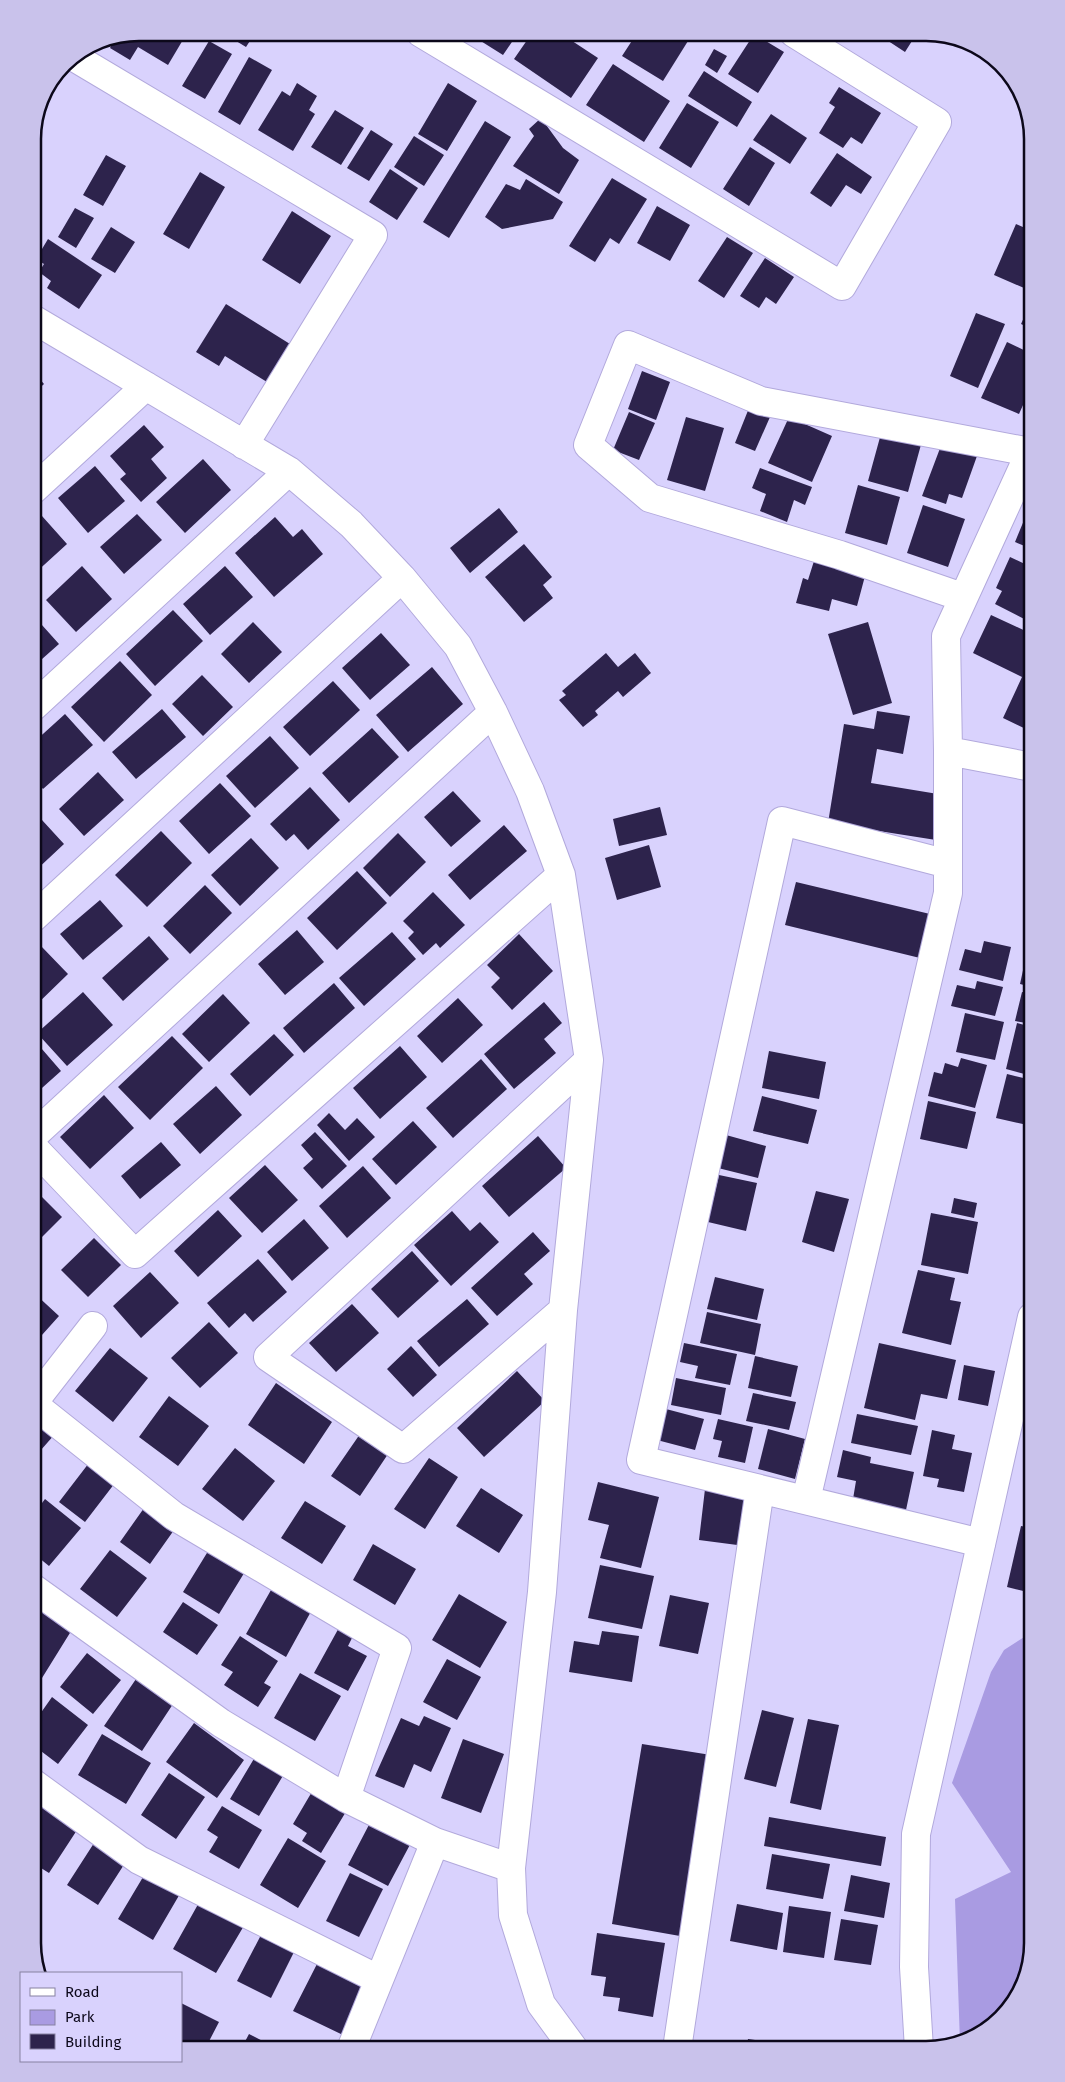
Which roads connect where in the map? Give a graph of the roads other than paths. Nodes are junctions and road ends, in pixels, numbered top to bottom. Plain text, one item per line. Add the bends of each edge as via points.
1 (434, 41) edge
2 (807, 41) edge
3 (81, 61) edge
4 (41, 324) edge
5 (146, 386) junction
6 (244, 444) junction
7 (1024, 449) edge
8 (1024, 465) edge
9 (290, 471) junction
10 (41, 483) edge
11 (402, 578) junction
12 (962, 598) junction
13 (41, 699) edge
14 (493, 712) junction
15 (948, 751) junction
16 (1024, 766) edge
17 (948, 864) junction
18 (561, 875) junction
19 (41, 911) edge
20 (590, 1060) junction
21 (41, 1129) edge
22 (41, 1155) edge
23 (563, 1310) junction
24 (93, 1326) dead end
25 (1024, 1385) edge
26 (41, 1394) edge
27 (41, 1410) edge
28 (760, 1488) junction
29 (806, 1500) junction
30 (981, 1543) junction
31 (41, 1594) edge
32 (41, 1789) edge
33 (346, 1798) junction
34 (435, 1842) junction
35 (511, 1868) junction
36 (378, 1979) junction
37 (354, 2041) edge
38 (568, 2041) edge
39 (678, 2041) edge
40 (918, 2041) edge

1 - 2 street via 842,286 937,122
3 - 6 street via 374,236
4 - 5 street
5 - 6 street
5 - 10 street
6 - 9 street
7 - 12 street via 761,401 628,345 588,445 650,498 840,555
8 - 12 street
9 - 11 street via 351,524
9 - 13 street
11 - 14 street via 458,646
11 - 19 street
12 - 15 street via 946,636
14 - 18 street via 530,791
14 - 21 street
15 - 16 street
15 - 17 street
17 - 28 street via 782,821 641,1460
17 - 29 street via 948,893
18 - 20 street
18 - 22 street via 135,1254
20 - 23 street
20 - 23 street via 268,1357 403,1449
23 - 35 street via 542,1592
24 - 26 street
25 - 30 street
27 - 33 street via 174,1516 397,1648
28 - 29 street
28 - 39 street
29 - 30 street
30 - 40 street via 916,1834 914,1967
31 - 33 street via 221,1723
32 - 36 street via 139,1860
33 - 34 street
34 - 35 street
34 - 36 street
35 - 38 street via 513,1915 541,2004
36 - 37 street

